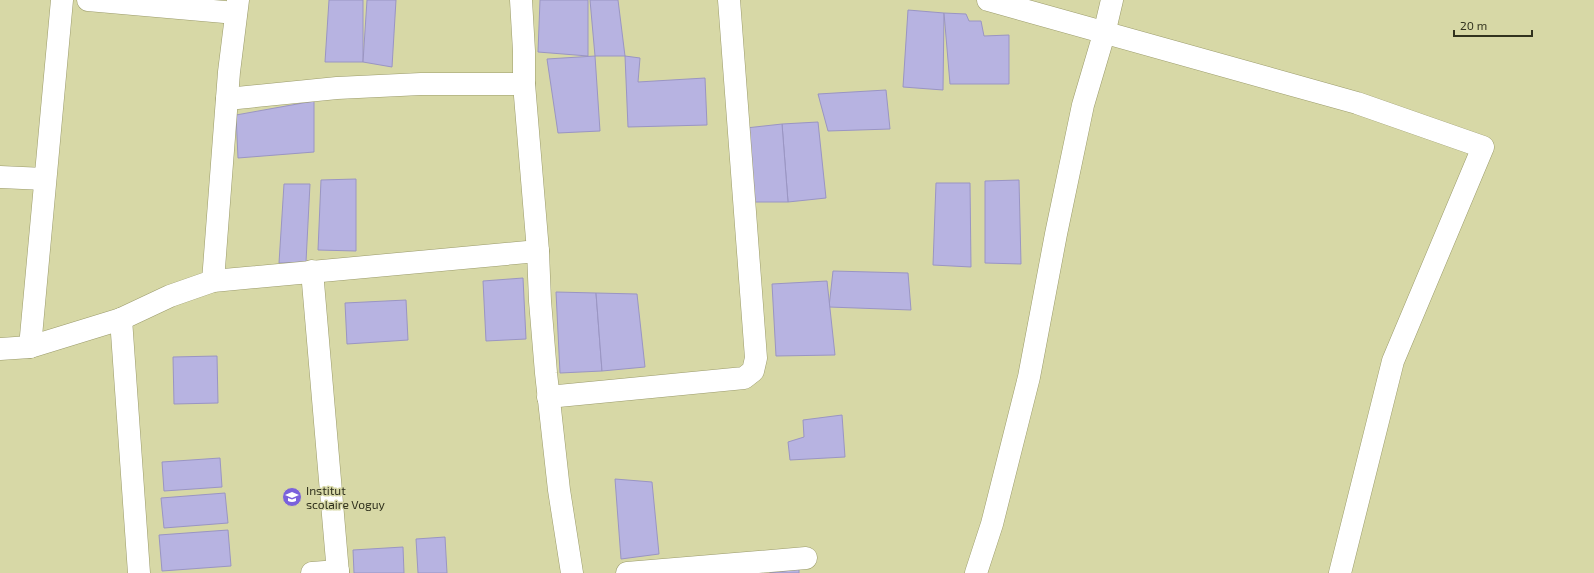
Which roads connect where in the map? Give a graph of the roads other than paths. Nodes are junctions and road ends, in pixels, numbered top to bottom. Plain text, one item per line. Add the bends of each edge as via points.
1 (62, 0) edge
2 (88, 0) edge
3 (521, 0) edge
4 (729, 0) edge
5 (988, 0) edge
6 (1112, 0) edge
7 (237, 6) edge
8 (1104, 34) junction
9 (524, 84) junction
10 (227, 99) junction
11 (0, 176) edge
12 (46, 179) junction
13 (538, 251) junction
14 (312, 271) junction
15 (213, 281) junction
16 (121, 319) junction
17 (30, 347) junction
18 (0, 349) edge
19 (548, 397) junction
20 (806, 558) dead end
21 (338, 572) edge
22 (139, 573) edge
23 (312, 573) edge
24 (572, 573) edge
25 (626, 573) edge
26 (976, 573) edge
27 (1340, 573) edge

1 - 12 street
2 - 7 street
3 - 9 street
4 - 19 street via 756,358 753,371 744,378
5 - 8 street
6 - 8 street
7 - 10 street
8 - 26 street via 1083,105 1029,377 992,524
8 - 27 street via 1357,103 1483,147 1392,361
9 - 10 street via 353,87
9 - 13 street
10 - 15 street
11 - 12 street
12 - 17 street
13 - 14 street
13 - 19 street
14 - 15 street
14 - 21 street
15 - 16 street via 170,296
16 - 17 street
16 - 22 street
17 - 18 street
19 - 24 street
20 - 25 street
21 - 23 street

